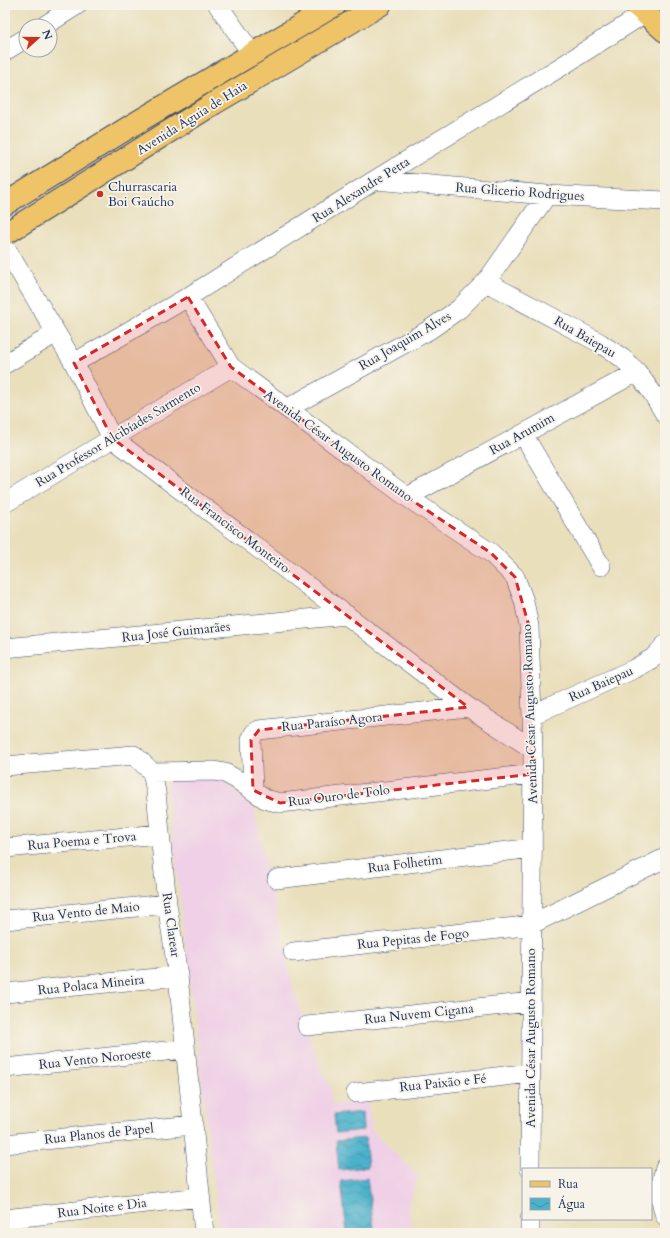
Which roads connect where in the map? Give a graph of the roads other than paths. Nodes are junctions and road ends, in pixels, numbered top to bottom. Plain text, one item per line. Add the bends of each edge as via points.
1 (77, 5) edge
2 (218, 5) edge
3 (335, 5) edge
4 (380, 5) edge
5 (641, 9) edge
6 (57, 18) edge
7 (665, 32) edge
8 (18, 43) edge
9 (5, 51) edge
10 (252, 54) junction
11 (375, 180) junction
12 (547, 195) junction
13 (665, 201) edge
14 (5, 204) edge
15 (5, 234) edge
16 (5, 250) edge
17 (486, 282) junction
18 (188, 297) junction
19 (56, 333) junction
20 (74, 363) junction
21 (5, 364) edge
22 (232, 367) junction
23 (637, 372) junction
24 (288, 408) junction
25 (665, 414) edge
26 (523, 434) junction
27 (112, 438) junction
28 (407, 497) junction
29 (5, 503) edge
30 (601, 566) dead end
31 (347, 615) junction
32 (665, 645) edge
33 (5, 648) edge
34 (468, 706) junction
35 (532, 715) junction
36 (533, 749) junction
37 (5, 766) edge
38 (152, 772) junction
39 (533, 774) junction
40 (253, 790) junction
41 (160, 834) junction
42 (5, 848) edge
43 (533, 848) junction
44 (665, 858) edge
45 (277, 879) dead end
46 (168, 904) junction
47 (5, 920) edge
48 (532, 924) junction
49 (293, 952) dead end
50 (178, 976) junction
51 (5, 994) edge
52 (531, 1002) junction
53 (307, 1026) dead end
54 (185, 1049) junction
55 (5, 1068) edge
56 (531, 1073) junction
57 (356, 1093) dead end
58 (193, 1125) junction
59 (5, 1144) edge
60 (530, 1168) edge
61 (665, 1168) edge
62 (200, 1197) junction
63 (665, 1216) edge
64 (5, 1220) edge
65 (530, 1220) edge
66 (204, 1233) edge
67 (530, 1233) edge

1 - 6 street
2 - 10 street
3 - 10 main road, Avenida Águia de Haia
4 - 15 main road, Avenida Águia de Haia via 213,104
5 - 7 main road
5 - 11 street, Rua Alexandre Petta via 555,70
8 - 9 street
10 - 14 main road, Avenida Águia de Haia
11 - 12 street, Rua Glicerio Rodrigues
11 - 18 street, Rua Alexandre Petta
12 - 13 street, Rua Glicerio Rodrigues
12 - 17 street, Rua Joaquim Alves
16 - 19 street, Rua Francisco Monteiro
17 - 23 street, Rua Baiepau via 600,343
17 - 24 street, Rua Joaquim Alves via 459,309 429,330
18 - 20 street, Rua Alexandre Petta
18 - 22 street, Avenida César Augusto Romano
19 - 20 street, Rua Francisco Monteiro
19 - 21 street
20 - 27 street, Rua Francisco Monteiro
22 - 24 street, Avenida César Augusto Romano
22 - 27 street, Rua Professor Alcibíades Sarmento
23 - 25 street, Rua Baiepau
23 - 26 street, Rua Arumim
24 - 28 street, Avenida César Augusto Romano
26 - 28 street, Rua Arumim
26 - 30 street
27 - 29 street, Rua Professor Alcibíades Sarmento
27 - 31 street, Rua Francisco Monteiro
28 - 35 street, Avenida César Augusto Romano via 491,553 515,577 524,601 529,626
31 - 33 street, Rua José Guimarães
31 - 34 street, Rua Francisco Monteiro
32 - 35 street, Rua Baiepau via 653,658 634,669
34 - 36 street, Rua Francisco Monteiro
34 - 40 street, Rua Paraíso Agora via 259,730 250,740
35 - 36 street, Avenida César Augusto Romano
36 - 39 street, Avenida César Augusto Romano
37 - 38 street via 134,755
38 - 40 street, Rua Ouro de Tolo via 214,771 225,773
38 - 41 street, Rua Clarear
39 - 40 street, Rua Ouro de Tolo via 280,803 265,799
39 - 43 street, Avenida César Augusto Romano
41 - 42 street, Rua Poema e Trova
41 - 46 street, Rua Clarear
43 - 45 street, Rua Folhetim
43 - 48 street, Avenida César Augusto Romano
44 - 48 street, Rua Pepitas de Fogo
46 - 47 street, Rua Vento de Maio
46 - 50 street, Rua Clarear
48 - 49 street, Rua Pepitas de Fogo
48 - 52 street, Avenida César Augusto Romano
50 - 51 street, Rua Polaca Mineira
50 - 54 street, Rua Clarear
52 - 53 street, Rua Nuvem Cigana
52 - 56 street, Avenida César Augusto Romano
54 - 55 street, Rua Vento Noroeste
54 - 58 street, Rua Clarear
56 - 57 street, Rua Paixão e Fé
56 - 60 street, Avenida César Augusto Romano
58 - 59 street, Rua Planos de Papel
58 - 62 street, Rua Clarear
61 - 63 street via 660,1185 660,1200
62 - 64 street, Rua Noite e Dia
62 - 66 street, Rua Clarear
65 - 67 street

